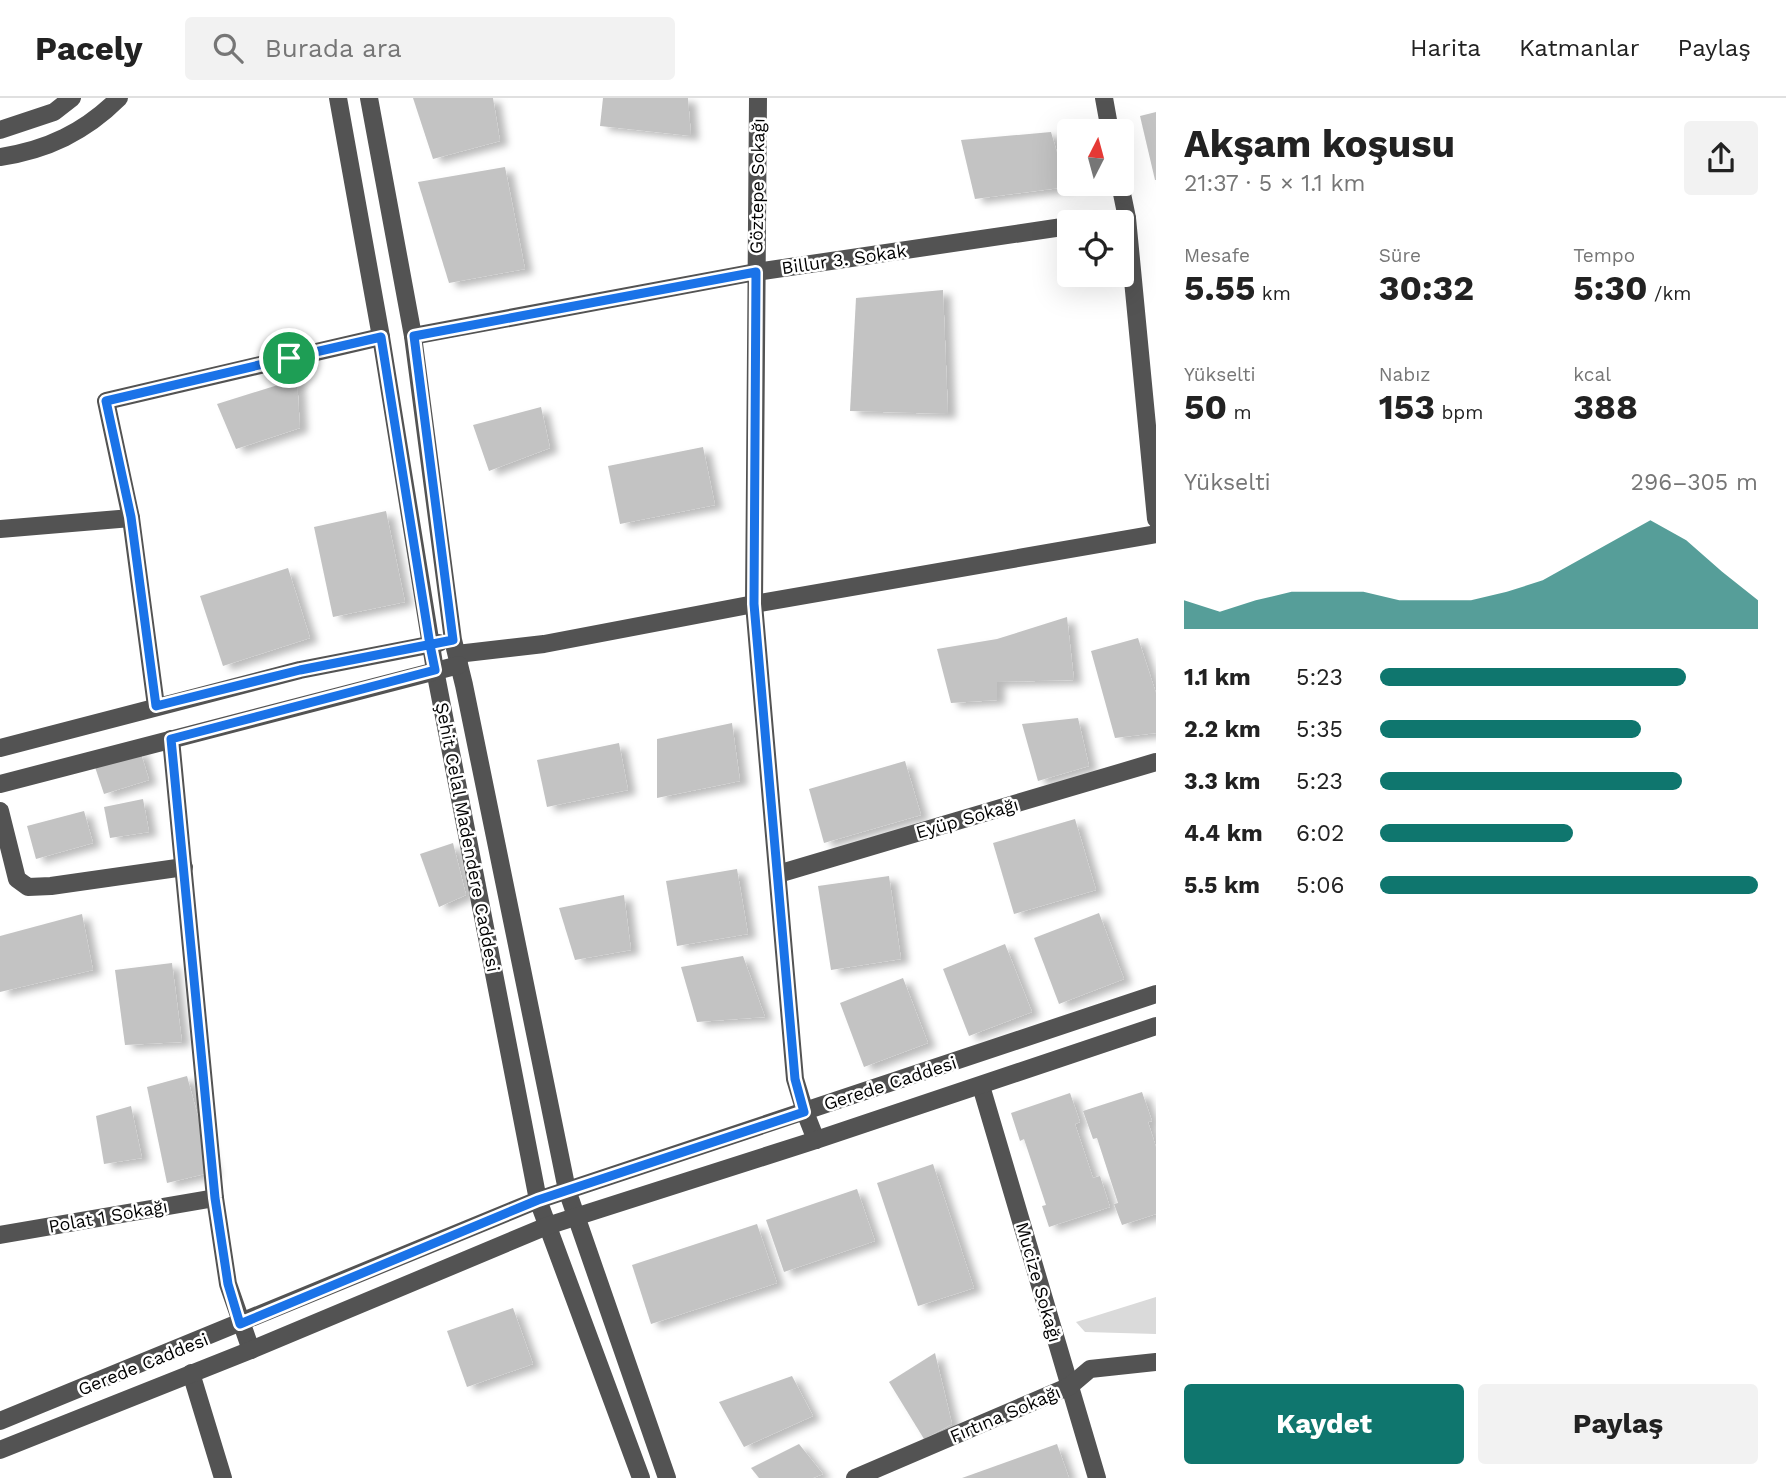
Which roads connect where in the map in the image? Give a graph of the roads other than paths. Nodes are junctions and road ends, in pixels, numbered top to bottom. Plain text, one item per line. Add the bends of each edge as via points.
1 (72, 98) edge
2 (119, 98) edge
3 (338, 98) edge
4 (369, 98) edge
5 (758, 98) edge
6 (1104, 98) edge
7 (1108, 119) edge
8 (0, 130) edge
9 (0, 157) edge
10 (1057, 228) edge
11 (756, 272) junction
12 (1134, 287) edge
13 (414, 336) junction
14 (381, 337) junction
15 (131, 517) junction
16 (1156, 519) edge
17 (0, 529) edge
18 (1156, 534) edge
19 (754, 604) junction
20 (430, 645) junction
21 (456, 653) junction
22 (435, 670) junction
23 (156, 706) junction
24 (171, 739) junction
25 (0, 747) edge
26 (1156, 762) edge
27 (0, 783) edge
28 (0, 811) edge
29 (184, 867) junction
30 (778, 874) junction
31 (1156, 994) edge
32 (1156, 1026) edge
33 (981, 1086) junction
34 (804, 1112) junction
35 (816, 1140) junction
36 (566, 1190) junction
37 (215, 1198) junction
38 (538, 1200) junction
39 (575, 1216) junction
40 (547, 1226) junction
41 (0, 1235) edge
42 (240, 1324) junction
43 (251, 1350) junction
44 (1156, 1362) edge
45 (191, 1373) junction
46 (1070, 1386) junction
47 (0, 1421) edge
48 (0, 1450) edge
49 (223, 1478) edge
50 (641, 1478) edge
51 (667, 1478) edge
52 (855, 1478) edge
53 (1097, 1478) edge

1 - 8 street via 54,112
2 - 9 street via 64,140
3 - 14 street, Şehit Celal Madendere Caddesi
4 - 13 street, Şehit Celal Madendere Caddesi
5 - 11 street, Göztepe Sokağı
6 - 7 street
10 - 11 street, Billur 3. Sokak
11 - 13 street, Billur 3. Sokak
11 - 19 street, Göztepe Sokağı
12 - 16 street
13 - 21 street, Şehit Celal Madendere Caddesi
14 - 15 street via 106,401
14 - 20 street, Şehit Celal Madendere Caddesi
15 - 17 street
15 - 23 street
18 - 19 street
19 - 21 street via 544,644
19 - 30 street, Göztepe Sokağı
20 - 21 street
20 - 22 street, Şehit Celal Madendere Caddesi
20 - 23 street via 300,670
21 - 22 street
21 - 36 street, Şehit Celal Madendere Caddesi
22 - 24 street
22 - 38 street, Şehit Celal Madendere Caddesi
23 - 25 street
24 - 27 street
24 - 29 street
26 - 30 street, Eyüp Sokağı
28 - 29 street via 18,879 28,887
29 - 37 street
30 - 34 street, Göztepe Sokağı via 795,1079
31 - 34 street, Gerede Caddesi
32 - 33 street, Gerede Caddesi
33 - 35 street, Gerede Caddesi
33 - 46 street, Mucize Sokağı
34 - 35 street, Göztepe Sokağı
34 - 36 street, Gerede Caddesi
35 - 39 street, Gerede Caddesi
36 - 38 street, Gerede Caddesi
36 - 39 street, Şehit Celal Madendere Caddesi
37 - 41 street, Polat 1 Sokağı
37 - 42 street via 228,1284
38 - 40 street, Şehit Celal Madendere Caddesi
38 - 42 street, Gerede Caddesi
39 - 40 street, Gerede Caddesi
39 - 51 street, Şehit Celal Madendere Caddesi
40 - 43 street, Gerede Caddesi
40 - 50 street, Şehit Celal Madendere Caddesi
42 - 43 street
42 - 47 street, Gerede Caddesi
43 - 45 street, Gerede Caddesi
44 - 46 street, Fırtına Sokağı via 1090,1369
45 - 48 street, Gerede Caddesi
45 - 49 street
46 - 52 street, Fırtına Sokağı
46 - 53 street, Mucize Sokağı

